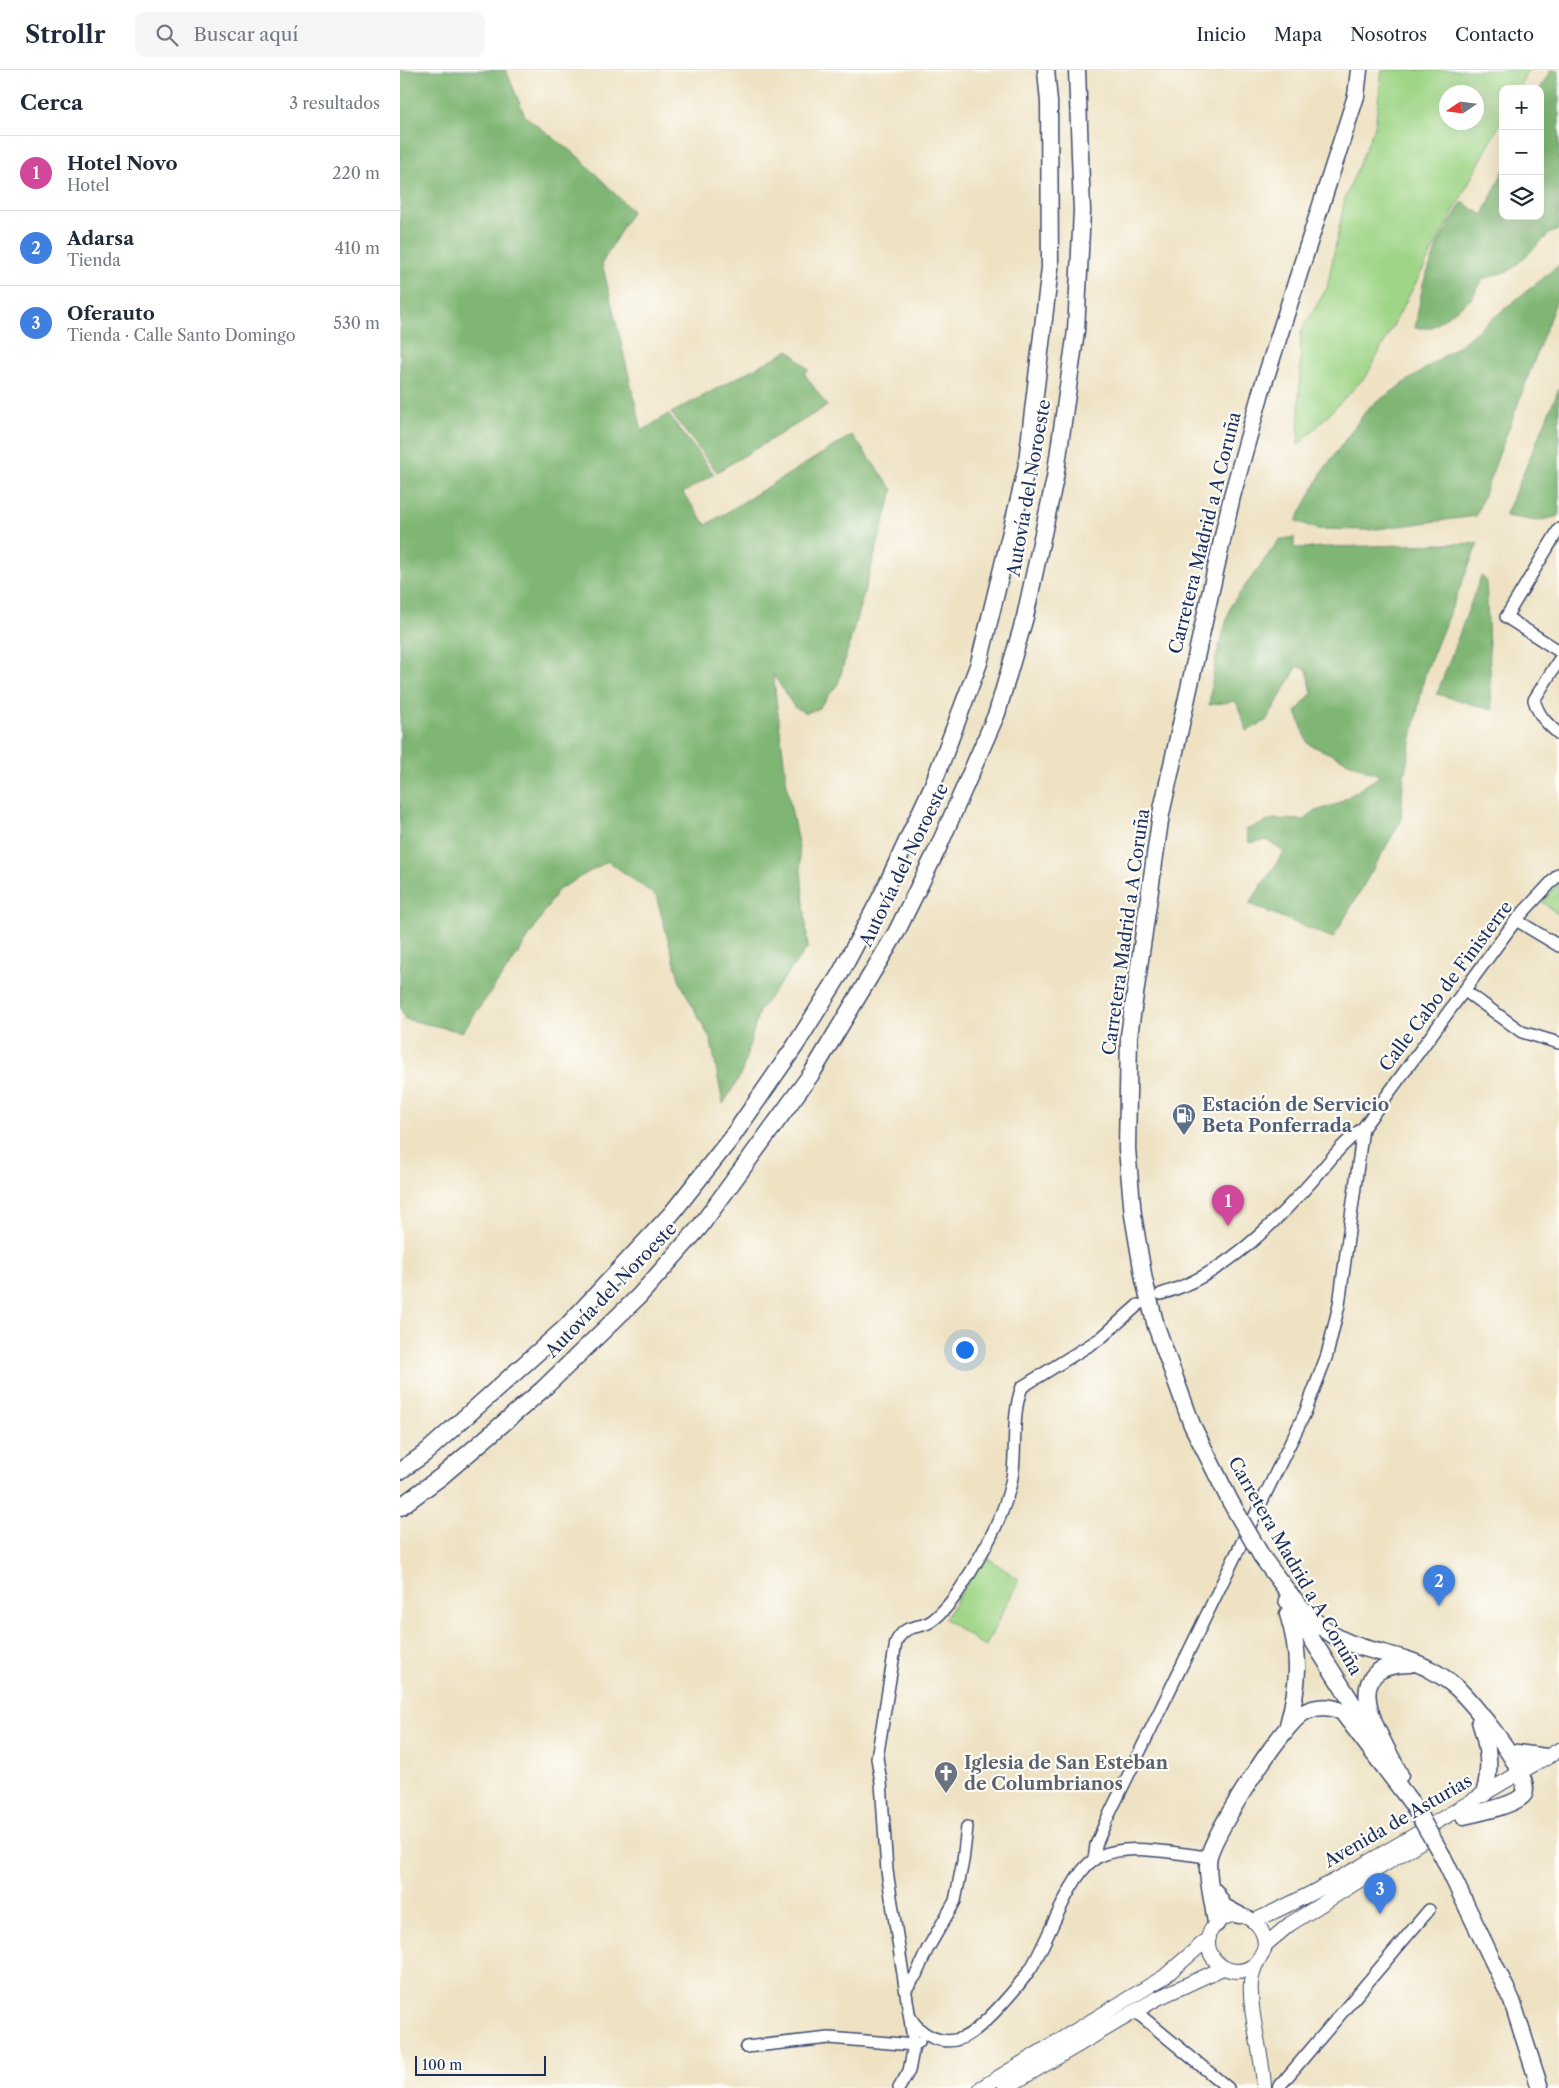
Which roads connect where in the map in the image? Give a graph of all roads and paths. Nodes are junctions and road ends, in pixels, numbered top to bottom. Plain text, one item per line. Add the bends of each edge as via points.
1 (1046, 70) edge
2 (1078, 70) edge
3 (1359, 70) edge
4 (1559, 529) edge
5 (1559, 652) edge
6 (1559, 660) edge
7 (1559, 734) edge
8 (1559, 874) edge
9 (1516, 920) junction
10 (1559, 946) edge
11 (1465, 992) junction
12 (1559, 1043) edge
13 (1363, 1128) junction
14 (1161, 1294) dead end
15 (1138, 1305) dead end
16 (401, 1470) edge
17 (400, 1508) edge
18 (1262, 1557) junction
19 (1420, 1664) junction
20 (1476, 1712) junction
21 (1288, 1725) junction
22 (1510, 1752) junction
23 (1555, 1755) edge
24 (1489, 1774) junction
25 (1520, 1774) junction
26 (1484, 1794) junction
27 (1413, 1805) junction
28 (1464, 1816) joint
29 (967, 1827) dead end
30 (1209, 1857) junction
31 (1094, 1860) junction
32 (1211, 1885) junction
33 (1429, 1910) dead end
34 (1247, 1918) junction
35 (1212, 1931) junction
36 (1265, 1945) junction
37 (1257, 1963) junction
38 (1229, 1970) junction
39 (906, 1989) junction
40 (1250, 1992) junction
41 (907, 2009) junction
42 (1135, 2011) junction
43 (929, 2037) junction
44 (914, 2045) junction
45 (746, 2047) dead end
46 (901, 2085) edge
47 (890, 2088) edge
48 (981, 2088) edge
49 (1004, 2088) edge
50 (1228, 2088) edge
51 (1264, 2088) edge
52 (1278, 2088) edge
53 (1540, 2088) edge

1 - 16 highway, Autovía del Noroeste via 1050,268 1026,470 979,663 932,787 881,897 840,974 732,1137 672,1213 566,1327 424,1454
2 - 17 highway, Autovía del Noroeste via 1082,211 1076,332 1055,478 1025,617 997,713 938,848 896,933 812,1073 699,1228 639,1296 542,1390
3 - 18 highway, Carretera Madrid a A Coruña, bridge via 1356,96 1261,392 1232,496 1161,814 1129,1036 1126,1139 1133,1215 1144,1280 1156,1326 1192,1425
4 - 5 street via 1506,617
6 - 7 street via 1534,700 1538,713
8 - 9 street, Calle Cabo de Finisterre
9 - 10 street
9 - 11 street, Calle Cabo de Finisterre
11 - 12 street via 1522,1032
11 - 13 street, Calle Cabo de Finisterre
13 - 14 street, Calle Cabo de Finisterre via 1345,1141 1277,1219 1242,1250 1178,1288
13 - 31 street via 1339,1305 1327,1355 1306,1413 1106,1821
15 - 39 street via 1101,1338 1022,1387 1013,1473 998,1522 956,1594 931,1622 906,1629 896,1642 877,1758 887,1871
18 - 19 highway via 1285,1588 1329,1632 1362,1647
18 - 21 highway via 1289,1615 1298,1648 1298,1675
18 - 27 highway, Carretera Madrid a A Coruña via 1366,1723
19 - 20 highway via 1458,1688
19 - 27 highway via 1397,1664 1380,1670 1370,1683 1366,1696 1369,1712
20 - 22 highway
20 - 24 highway via 1487,1745
21 - 27 highway via 1310,1710 1336,1708 1352,1723
21 - 30 highway via 1230,1810
22 - 23 highway
22 - 25 highway
23 - 25 main road, Avenida de Asturias
24 - 25 highway via 1508,1764
24 - 26 highway
25 - 26 main road, Avenida de Asturias
25 - 28 highway via 1525,1790 1519,1799
26 - 34 main road, Avenida de Asturias via 1288,1906
27 - 53 highway, Carretera Madrid a A Coruña, bridge via 1443,1857 1512,2001
28 - 36 main road, Avenida de Asturias via 1323,1902
29 - 39 street via 955,1901
30 - 31 street via 1135,1849
30 - 32 highway
31 - 43 street via 1077,1878 1031,1968 1000,2006 962,2038 948,2041
32 - 34 highway via 1224,1908
32 - 35 highway
33 - 52 street
34 - 35 main road via 1225,1917
34 - 36 main road via 1263,1933
35 - 38 main road via 1209,1950 1214,1960
35 - 48 main road via 1164,1976
36 - 37 main road
37 - 38 main road via 1247,1970
37 - 40 main road
38 - 40 main road
38 - 42 main road
39 - 41 street
40 - 51 main road
41 - 43 street via 916,2027
41 - 44 street
42 - 49 main road
42 - 50 street
43 - 44 street
44 - 45 street via 829,2038
44 - 46 street via 909,2071
46 - 47 street

